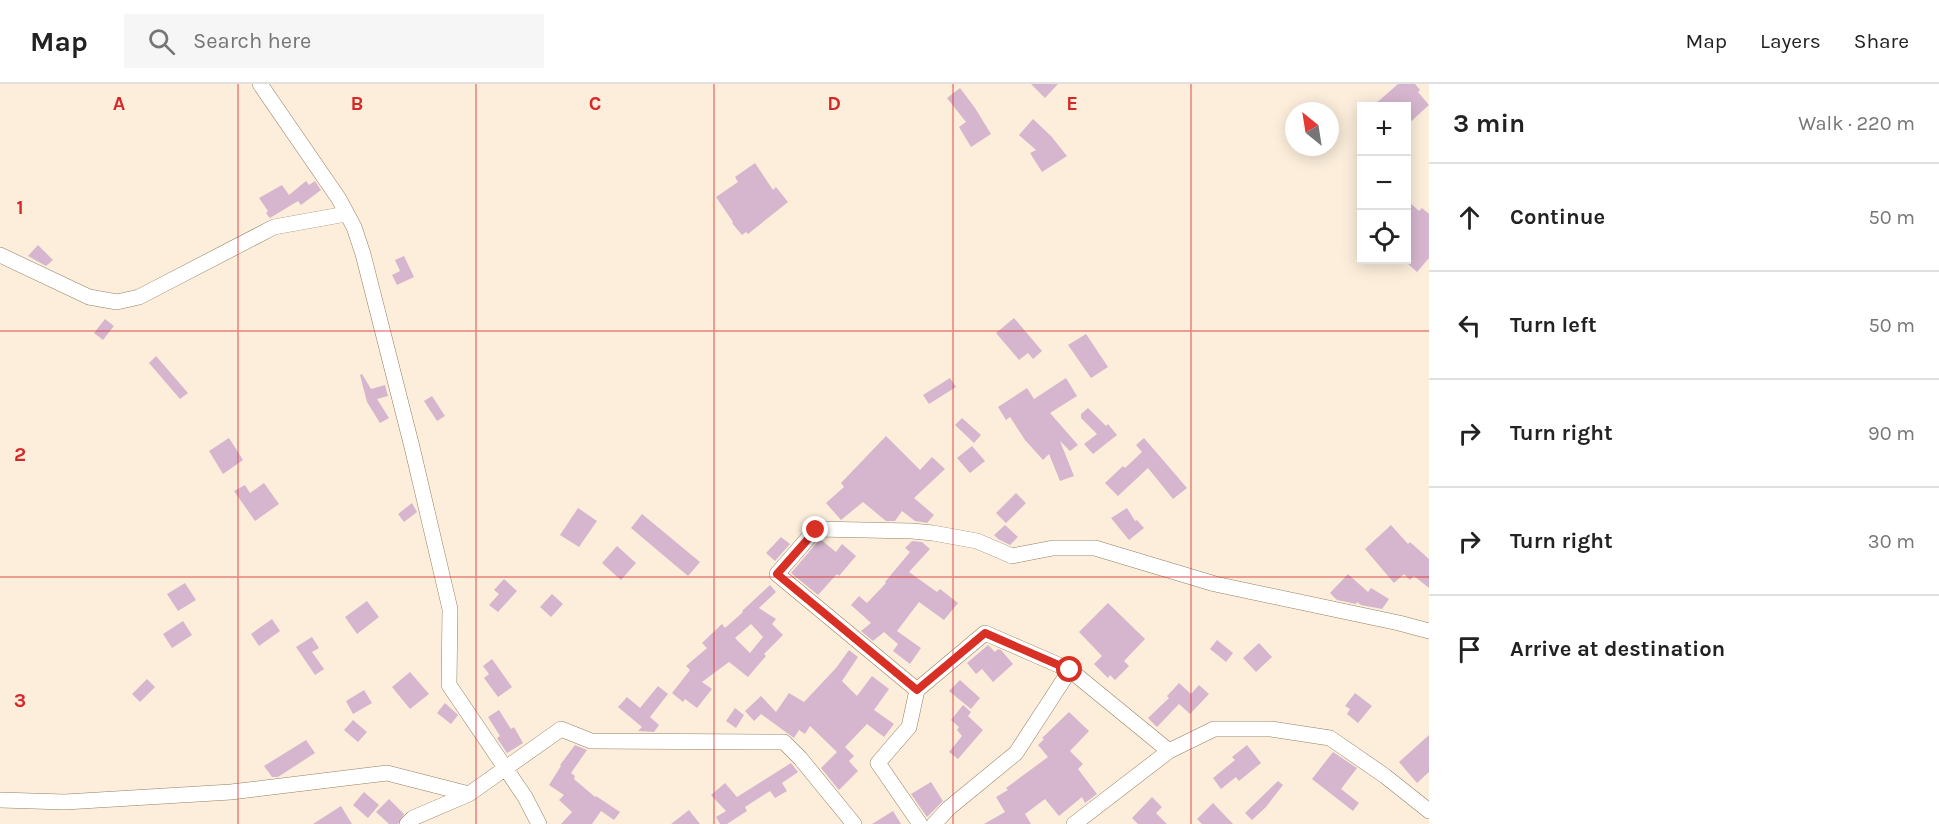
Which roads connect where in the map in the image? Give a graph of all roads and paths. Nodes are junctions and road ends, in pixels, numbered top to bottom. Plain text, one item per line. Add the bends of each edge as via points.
1 (260, 84) edge
2 (346, 214) junction
3 (0, 255) edge
4 (1429, 631) edge
5 (1070, 670) junction
6 (917, 690) junction
7 (1169, 751) junction
8 (505, 768) junction
9 (469, 794) junction
10 (0, 800) edge
11 (1429, 811) edge
12 (407, 824) edge
13 (539, 824) edge
14 (854, 824) edge
15 (920, 824) edge
16 (934, 824) edge
17 (1074, 824) edge

1 - 2 street
2 - 3 street via 274,227 139,297 117,302 89,297
2 - 8 street via 363,254 450,609 449,685
4 - 6 street via 1215,584 1095,548 1053,548 1012,556 976,541 933,533 816,530 777,574
5 - 6 street via 985,633
5 - 7 street
5 - 16 street via 1016,753
6 - 15 street via 909,727 878,763
7 - 11 street via 1214,729 1271,729 1330,738
7 - 17 street
8 - 9 street
8 - 13 street
8 - 14 street via 561,729 591,741 784,742
9 - 10 street via 387,773 231,792 65,802
9 - 12 street

